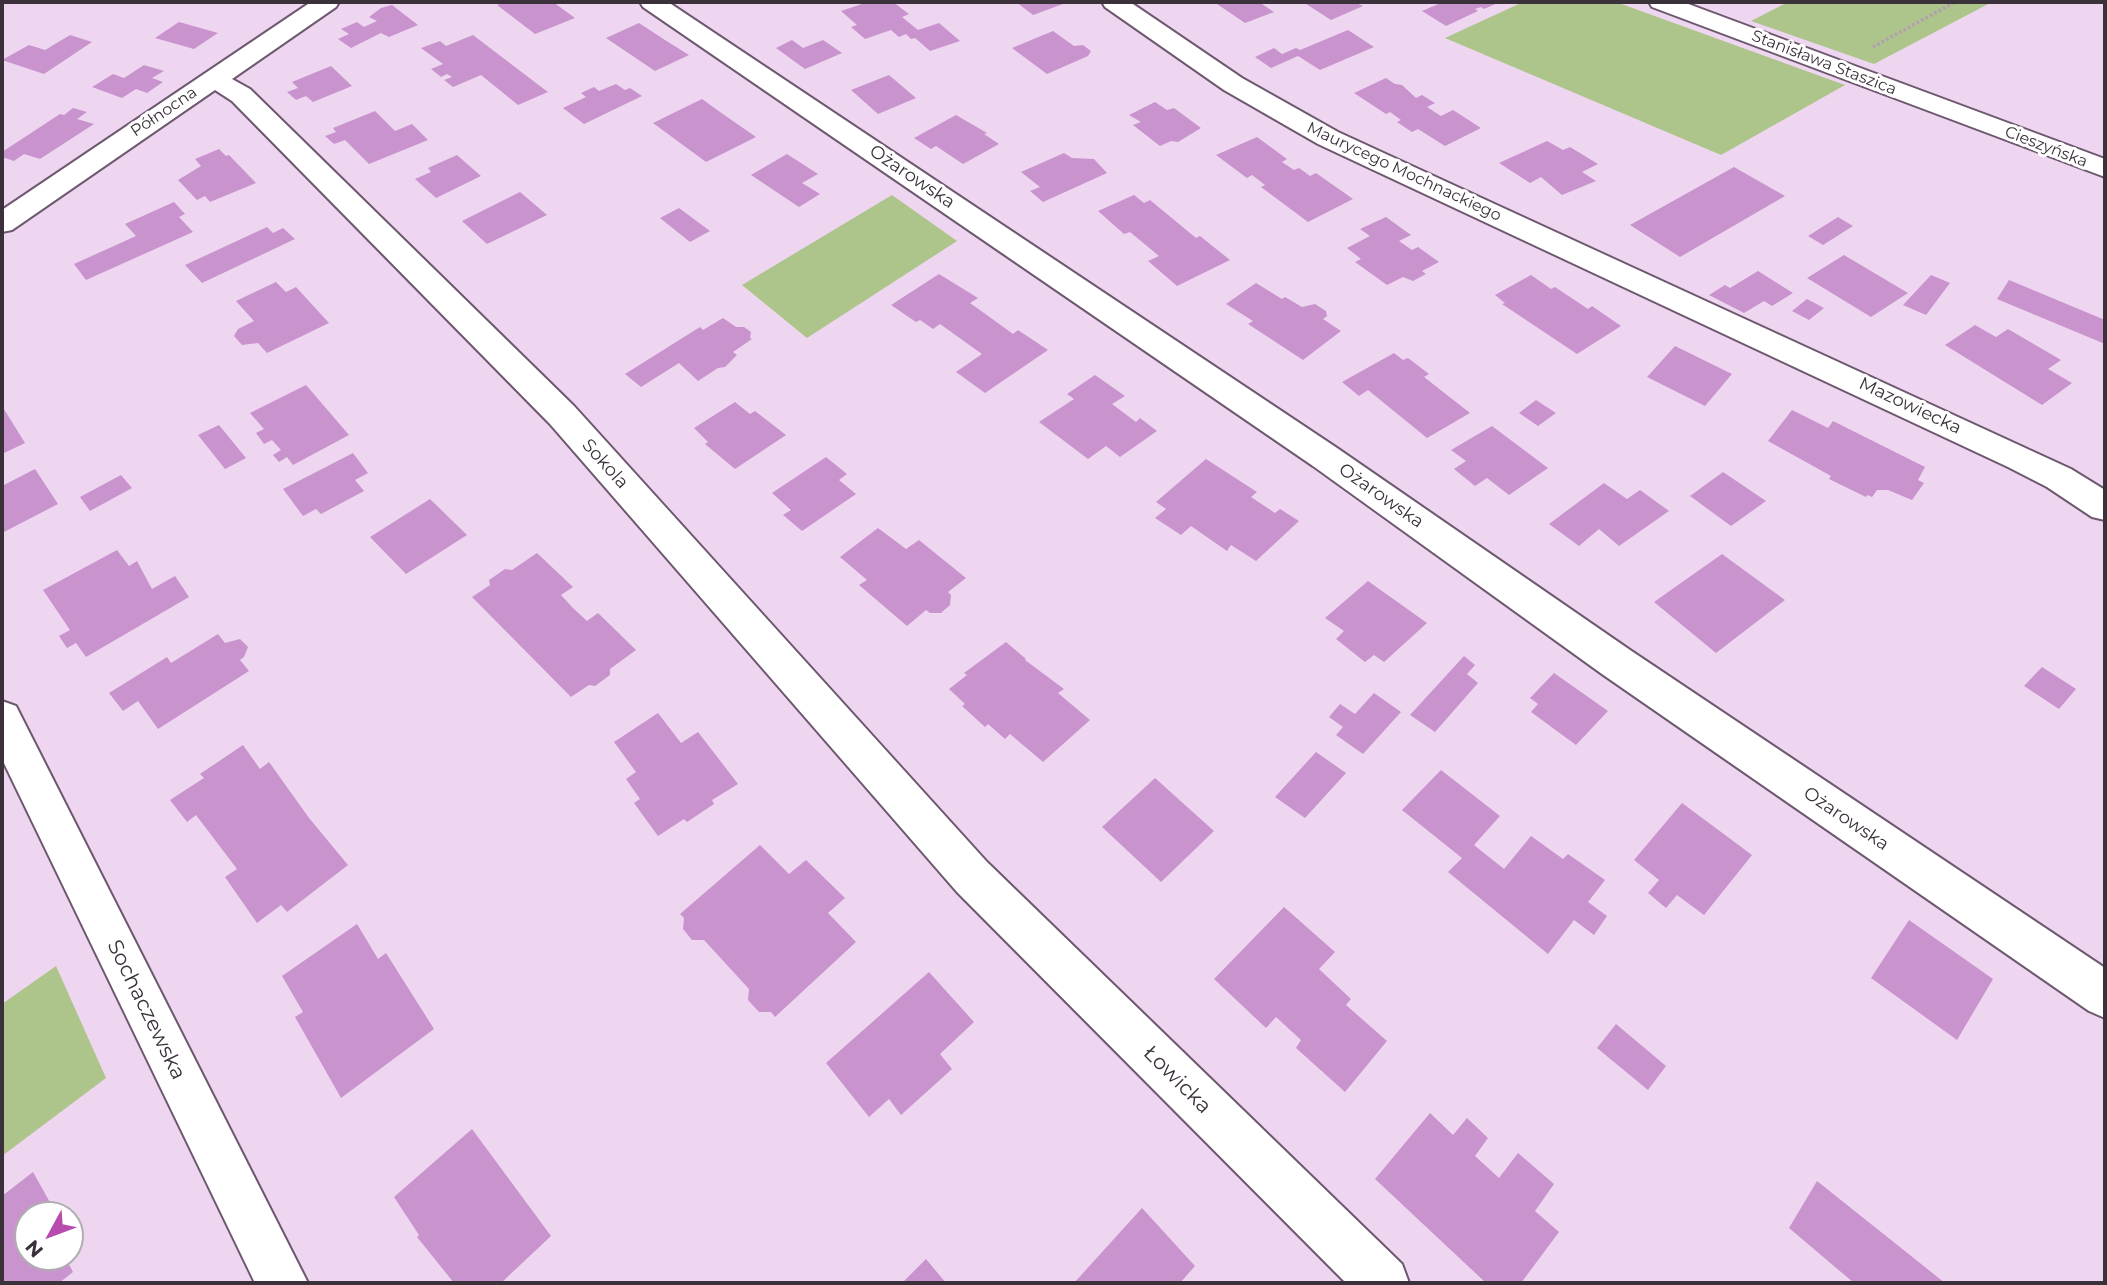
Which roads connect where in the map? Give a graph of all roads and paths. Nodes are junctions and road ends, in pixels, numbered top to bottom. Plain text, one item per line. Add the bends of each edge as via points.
1 (327, 2) edge
2 (652, 2) edge
3 (1114, 2) edge
4 (1661, 2) edge
5 (1955, 2) edge
6 (1836, 67) junction
7 (211, 81) junction
8 (1987, 125) joint
9 (2105, 169) edge
10 (2, 223) edge
11 (1710, 312) joint
12 (2105, 507) edge
13 (7, 727) edge
14 (972, 877) joint
15 (2105, 995) edge
16 (282, 1283) edge
17 (1383, 1283) edge

1 - 7 street, Północna
2 - 15 street, Ożarowska via 1325,457
3 - 11 street, Maurycego Mochnackiego via 1233,84 1328,138
4 - 6 street, Stanisława Staszica
5 - 6 path
6 - 8 street, Stanisława Staszica
7 - 10 street, Północna
7 - 14 street, Sokola via 241,95 562,415
8 - 9 street, Cieszyńska
11 - 12 street, Mazowiecka via 2020,458
13 - 16 street, Sochaczewska
14 - 17 street, Łowicka

